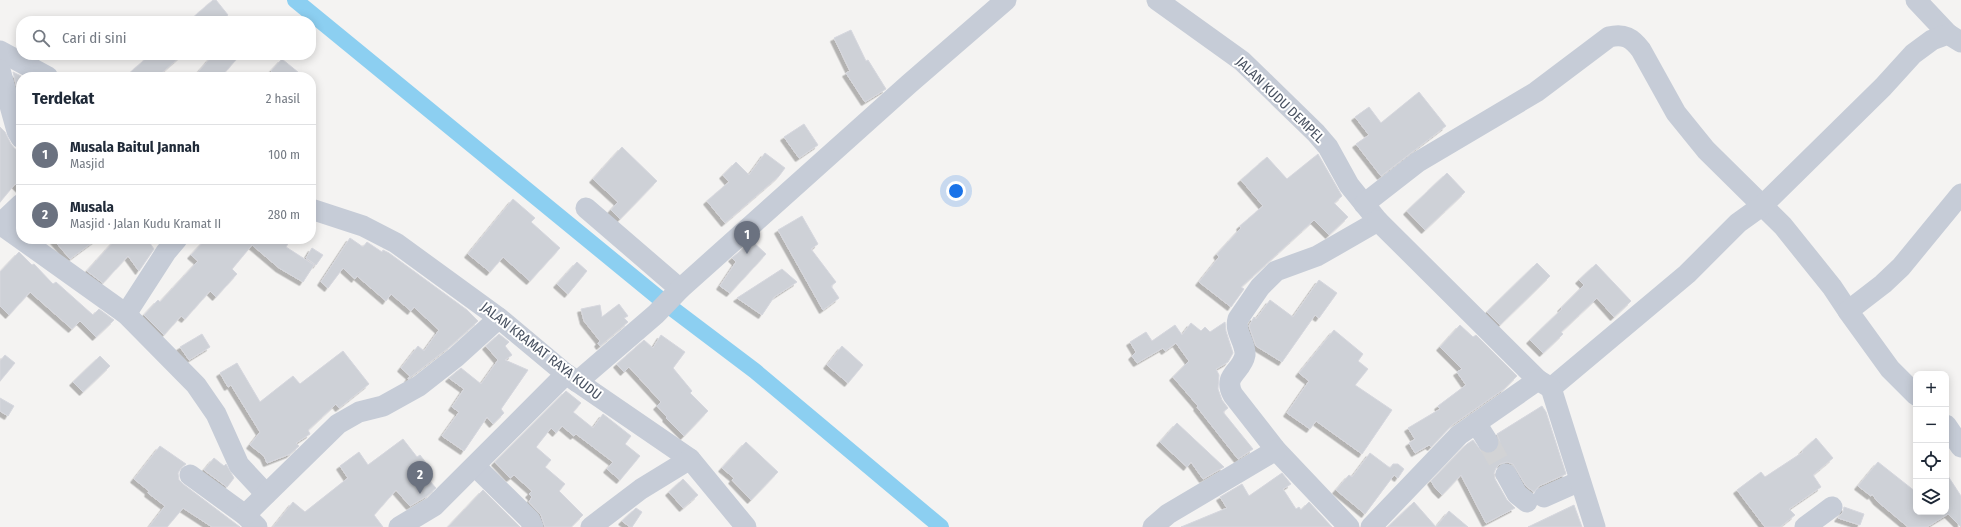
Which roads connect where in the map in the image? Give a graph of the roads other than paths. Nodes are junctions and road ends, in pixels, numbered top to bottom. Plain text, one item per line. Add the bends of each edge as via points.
1 (1006, 0) edge
2 (1157, 0) edge
3 (1916, 0) edge
4 (1956, 37) edge
5 (0, 51) edge
6 (16, 60) edge
7 (17, 60) edge
8 (0, 70) edge
9 (39, 72) edge
10 (16, 127) edge
11 (1961, 194) edge
12 (1364, 204) junction
13 (1763, 205) junction
14 (586, 208) dead end
15 (16, 209) edge
16 (316, 211) edge
17 (1378, 222) junction
18 (16, 235) edge
19 (28, 244) edge
20 (173, 244) edge
21 (676, 293) junction
22 (1848, 311) junction
23 (126, 314) junction
24 (499, 318) junction
25 (572, 378) junction
26 (1544, 384) junction
27 (1913, 392) edge
28 (1476, 423) junction
29 (1488, 442) tunnel mouth
30 (1276, 450) junction
31 (690, 459) junction
32 (475, 466) junction
33 (1506, 474) tunnel mouth
34 (190, 475) dead end
35 (1580, 481) junction
36 (266, 494) junction
37 (1832, 507) dead end
38 (251, 521) edge
39 (399, 527) edge
40 (533, 527) edge
41 (591, 527) edge
42 (746, 527) edge
43 (1153, 527) edge
44 (1349, 527) edge
45 (1372, 527) edge
46 (1595, 527) edge
47 (1805, 527) edge

1 - 21 street
2 - 12 street, JALAN KUDU DEMPEL via 1242,61 1316,133 1328,147 1342,174
3 - 4 street
4 - 13 street via 1932,40 1913,54
5 - 6 street
7 - 9 street
8 - 10 street
11 - 22 street via 1901,267
12 - 13 street via 1418,162 1536,92 1609,37 1618,34 1635,42 1676,113 1706,150
12 - 17 street, JALAN KUDU DEMPEL
13 - 22 street via 1832,287
13 - 26 street via 1738,223 1687,274
14 - 21 street
15 - 18 street via 0,224
16 - 24 street, JALAN KRAMAT RAYA KUDU via 362,226 396,243
17 - 26 street, JALAN KUDU DEMPEL
17 - 30 street via 1317,256 1276,271 1260,287 1238,318 1236,325 1244,356 1232,375 1229,388
19 - 23 street
20 - 23 street
21 - 25 street via 656,314
22 - 27 street via 1890,369
23 - 36 street via 196,385 216,414 239,465
24 - 25 street, JALAN KRAMAT RAYA KUDU
24 - 36 street via 456,358 419,386 383,406 359,412 338,424
25 - 31 street, JALAN KRAMAT RAYA KUDU
25 - 32 street
26 - 28 street
26 - 35 street
28 - 29 street
28 - 45 street via 1448,445
30 - 43 street via 1168,514
30 - 44 street
31 - 41 street via 641,489
31 - 42 street, JALAN KRAMAT RAYA KUDU
32 - 39 street via 434,506
32 - 40 street via 530,520
33 - 35 street via 1517,494 1535,499
34 - 38 street
35 - 46 street
36 - 38 street
37 - 47 street

